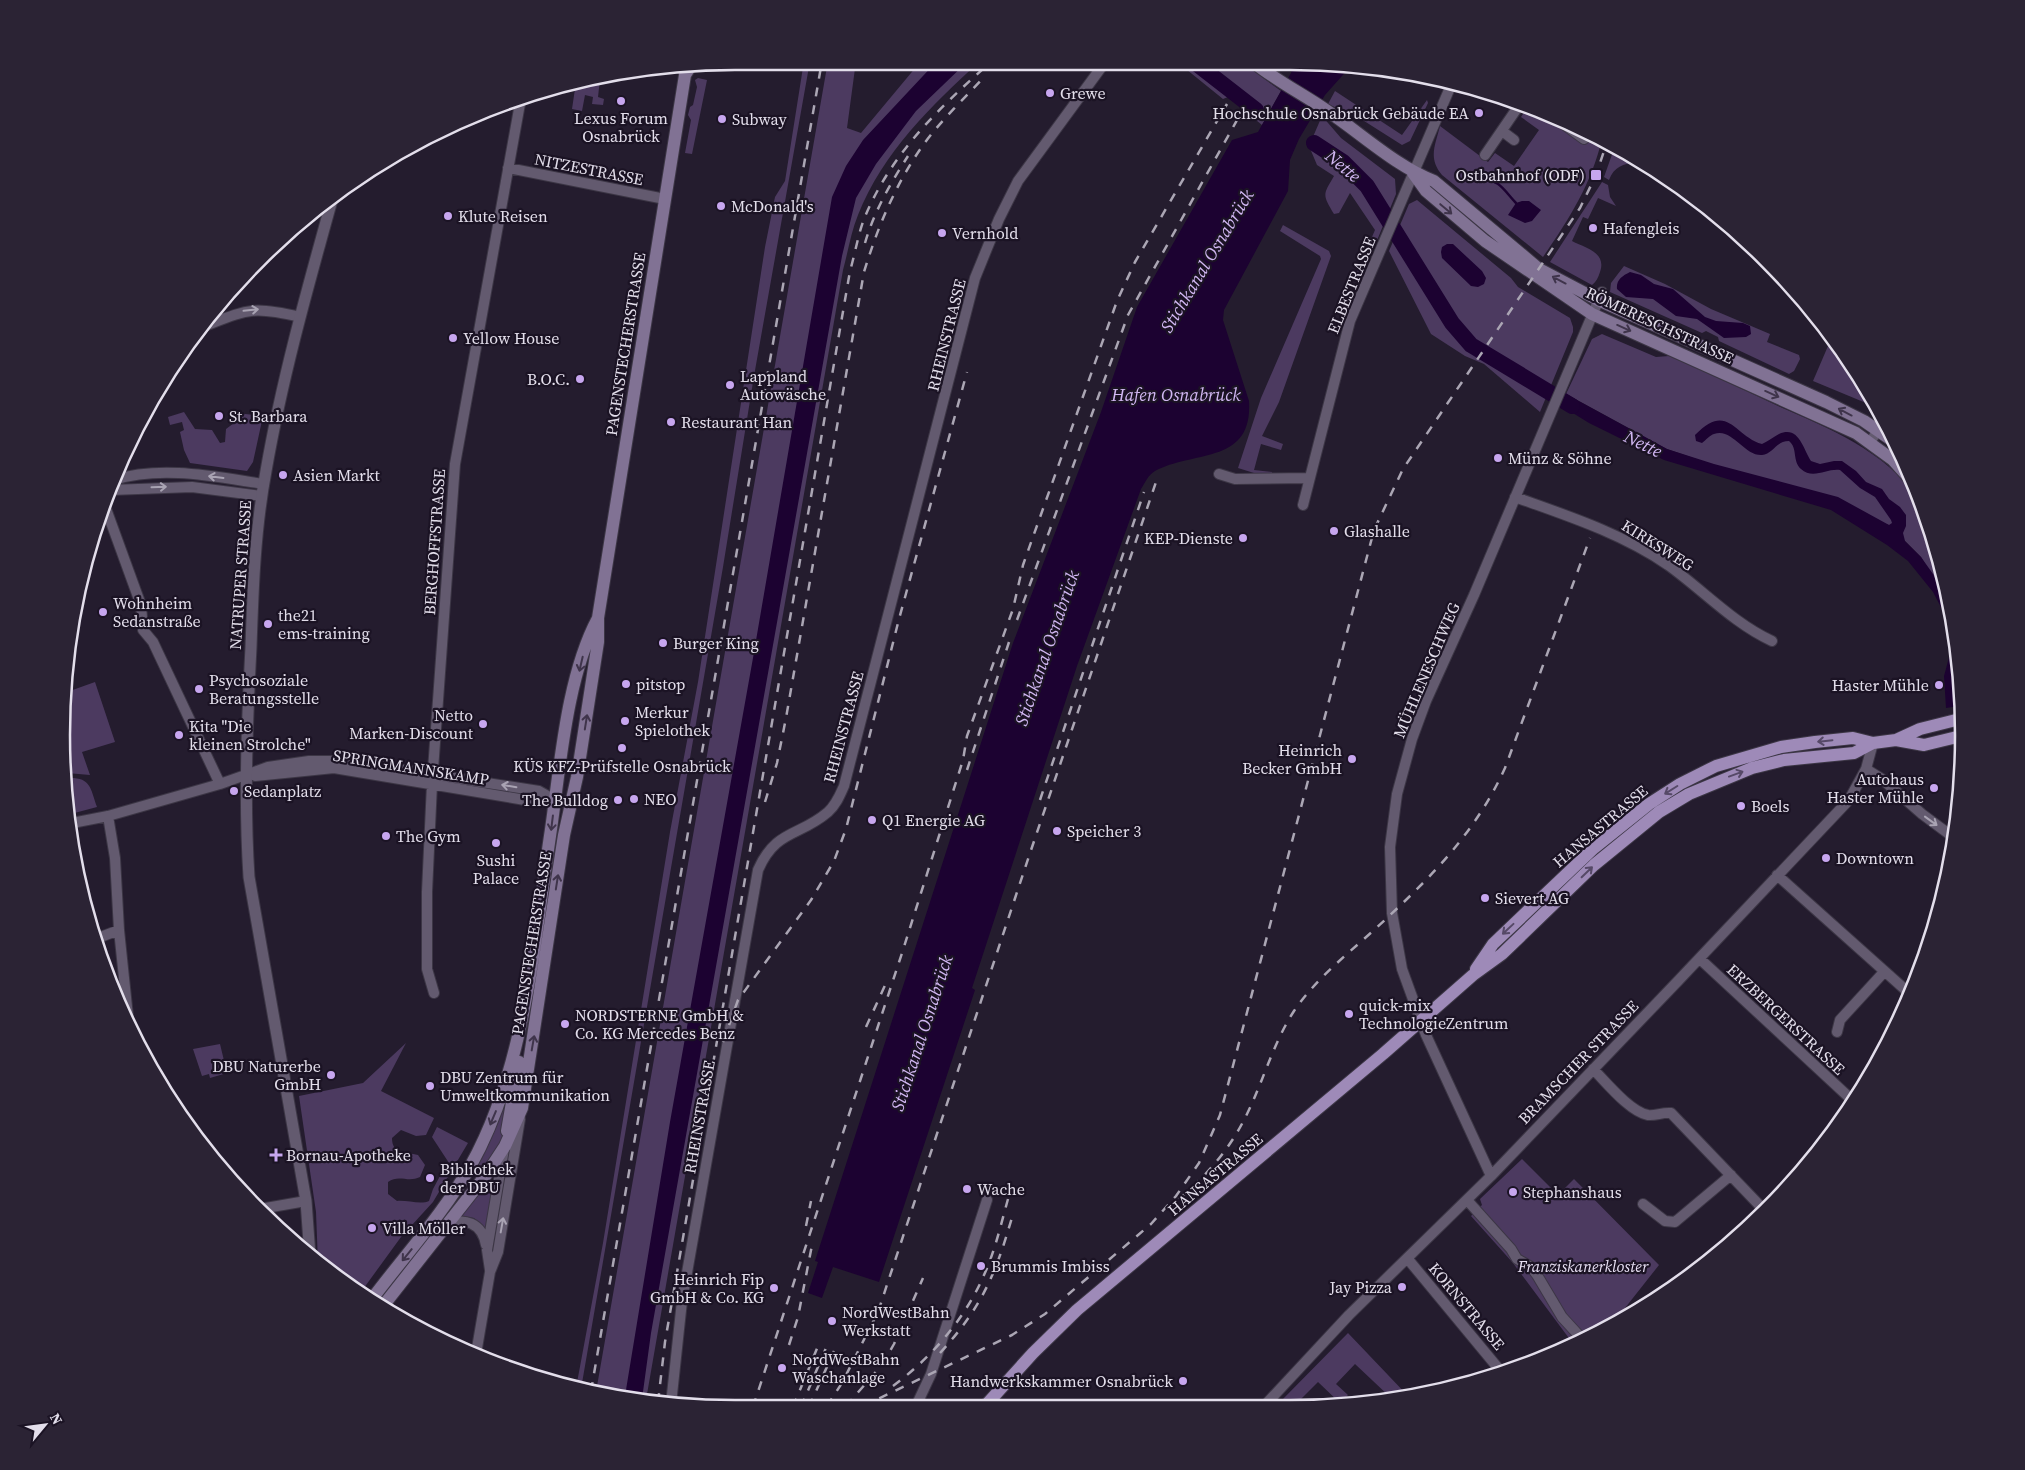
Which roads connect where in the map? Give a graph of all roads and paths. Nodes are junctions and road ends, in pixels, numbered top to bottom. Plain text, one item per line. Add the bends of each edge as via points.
1 (1099, 70) edge
2 (1264, 70) edge
3 (686, 72) edge
4 (1449, 90) edge
5 (520, 106) edge
6 (1516, 110) edge
7 (1502, 131) junction
8 (1514, 140) dead end
9 (1485, 155) dead end
10 (508, 168) junction
11 (1414, 173) junction
12 (665, 199) junction
13 (330, 207) edge
14 (1600, 296) junction
15 (1592, 314) junction
16 (300, 317) junction
17 (213, 323) edge
18 (1878, 426) edge
19 (1880, 429) edge
20 (1870, 442) junction
21 (1896, 463) edge
22 (1219, 474) dead end
23 (1308, 478) junction
24 (122, 479) edge
25 (264, 484) junction
26 (118, 490) edge
27 (262, 496) junction
28 (1515, 497) junction
29 (1303, 505) dead end
30 (108, 514) edge
31 (598, 618) junction
32 (1772, 641) dead end
33 (1955, 720) edge
34 (1955, 737) edge
35 (1896, 740) junction
36 (1873, 743) junction
37 (1866, 769) junction
38 (247, 776) junction
39 (433, 779) junction
40 (220, 784) junction
41 (555, 800) junction
42 (571, 803) junction
43 (108, 816) junction
44 (76, 822) edge
45 (1947, 833) edge
46 (1777, 875) junction
47 (119, 930) junction
48 (101, 937) edge
49 (1700, 959) junction
50 (1884, 972) junction
51 (1904, 989) edge
52 (434, 993) dead end
53 (126, 1001) edge
54 (1421, 1022) junction
55 (1837, 1032) dead end
56 (518, 1038) junction
57 (1593, 1069) junction
58 (1848, 1096) edge
59 (522, 1108) junction
60 (505, 1146) junction
61 (1731, 1174) junction
62 (1491, 1176) junction
63 (987, 1200) dead end
64 (1468, 1200) junction
65 (306, 1201) junction
66 (1642, 1204) dead end
67 (1760, 1205) edge
68 (268, 1208) edge
69 (444, 1227) junction
70 (309, 1245) edge
71 (487, 1250) junction
72 (1408, 1258) junction
73 (490, 1272) junction
74 (375, 1294) edge
75 (387, 1301) edge
76 (1578, 1334) edge
77 (477, 1347) edge
78 (1497, 1367) edge
79 (672, 1397) edge
80 (919, 1400) edge
81 (991, 1400) edge
82 (1270, 1400) edge

1 - 79 street, RHEINSTRASSE via 1018,181 975,278 844,786 828,812 777,841 758,870 682,1301
2 - 11 main road, RÖMERESCHSTRASSE
3 - 12 main road, PAGENSTECHERSTRASSE
4 - 11 street, ELBESTRASSE
5 - 10 street, BERGHOFFSTRASSE
6 - 7 street
7 - 8 street
7 - 9 street
10 - 12 street, NITZESTRASSE
10 - 39 street, BERGHOFFSTRASSE via 458,442
14 -> 11 main road, RÖMERESCHSTRASSE via 1540,269 1434,181
11 -> 15 main road, RÖMERESCHSTRASSE via 1426,191 1485,241
11 - 23 street, ELBESTRASSE via 1348,330
12 - 31 main road, PAGENSTECHERSTRASSE
13 - 16 street, NATRUPER STRASSE
14 - 15 street, MÜHLENESCHWEG
18 -> 14 main road, RÖMERESCHSTRASSE
15 -> 20 main road, RÖMERESCHSTRASSE via 1820,415
15 - 28 street, MÜHLENESCHWEG
17 -> 16 street via 245,310 266,309
16 - 25 street, NATRUPER STRASSE
19 - 20 street
20 - 21 main road, RÖMERESCHSTRASSE
22 - 23 street via 1235,479
23 - 29 street, ELBESTRASSE
25 -> 24 street via 165,473
25 - 27 street, NATRUPER STRASSE
26 -> 27 street via 178,487
27 - 38 street, NATRUPER STRASSE via 255,555
28 - 32 street, KIRKSWEG via 1597,526 1636,545 1668,565 1749,630
28 - 54 street, MÜHLENESCHWEG via 1426,701 1397,794 1390,847 1392,913 1402,969
30 - 40 street via 141,605 143,630 153,642
31 -> 41 main road, PAGENSTECHERSTRASSE via 586,639 566,729
42 -> 31 main road, PAGENSTECHERSTRASSE via 598,642
33 - 35 main road via 1920,729
34 - 35 main road via 1924,745
35 - 36 main road
36 - 37 street, BRAMSCHER STRASSE
36 - 54 main road, HANSASTRASSE via 1854,753 1784,760 1752,768 1689,794 1659,812 1626,837 1502,954 1473,974
37 -> 45 street via 1882,778
37 - 46 street, BRAMSCHER STRASSE via 1848,800
38 - 39 street, SPRINGMANNSKAMP via 334,768
38 - 40 street, SPRINGMANNSKAMP
38 - 65 street, NATRUPER STRASSE via 249,877
39 - 41 street, SPRINGMANNSKAMP via 539,791
39 - 52 street, BERGHOFFSTRASSE via 426,969
40 - 43 street, SPRINGMANNSKAMP
41 - 42 street, SPRINGMANNSKAMP
41 -> 56 main road, PAGENSTECHERSTRASSE
59 -> 42 main road, PAGENSTECHERSTRASSE
43 - 44 street, SPRINGMANNSKAMP
43 - 47 street via 115,858
46 - 49 street, BRAMSCHER STRASSE
46 - 50 street
47 - 48 street
47 - 53 street
49 - 57 street, BRAMSCHER STRASSE
49 - 58 street, ERZBERGERSTRASSE
50 - 51 street
50 - 55 street via 1840,1020
54 - 62 street, MÜHLENESCHWEG
54 - 81 main road, HANSASTRASSE via 1078,1310 1033,1353
56 - 60 main road via 520,1059
56 -> 74 main road via 499,1103 471,1165
57 - 61 street via 1638,1112 1650,1116 1671,1113
57 - 62 street, BRAMSCHER STRASSE
59 - 60 main road
73 -> 59 street, PAGENSTECHERSTRASSE via 498,1252
60 - 69 main road
60 - 71 street, PAGENSTECHERSTRASSE
61 - 66 street via 1675,1222 1665,1221
61 - 67 street
62 - 64 street, BRAMSCHER STRASSE
63 - 80 street via 931,1374
64 - 72 street, BRAMSCHER STRASSE
64 - 76 street via 1517,1259 1531,1267 1562,1317
65 - 68 street
65 - 70 street, NATRUPER STRASSE
69 - 71 street via 462,1220 475,1225 485,1236
69 - 75 main road
71 - 73 street, PAGENSTECHERSTRASSE
72 - 78 street, KORNSTRASSE
72 - 82 street, BRAMSCHER STRASSE via 1303,1362
73 - 77 street, PAGENSTECHERSTRASSE

